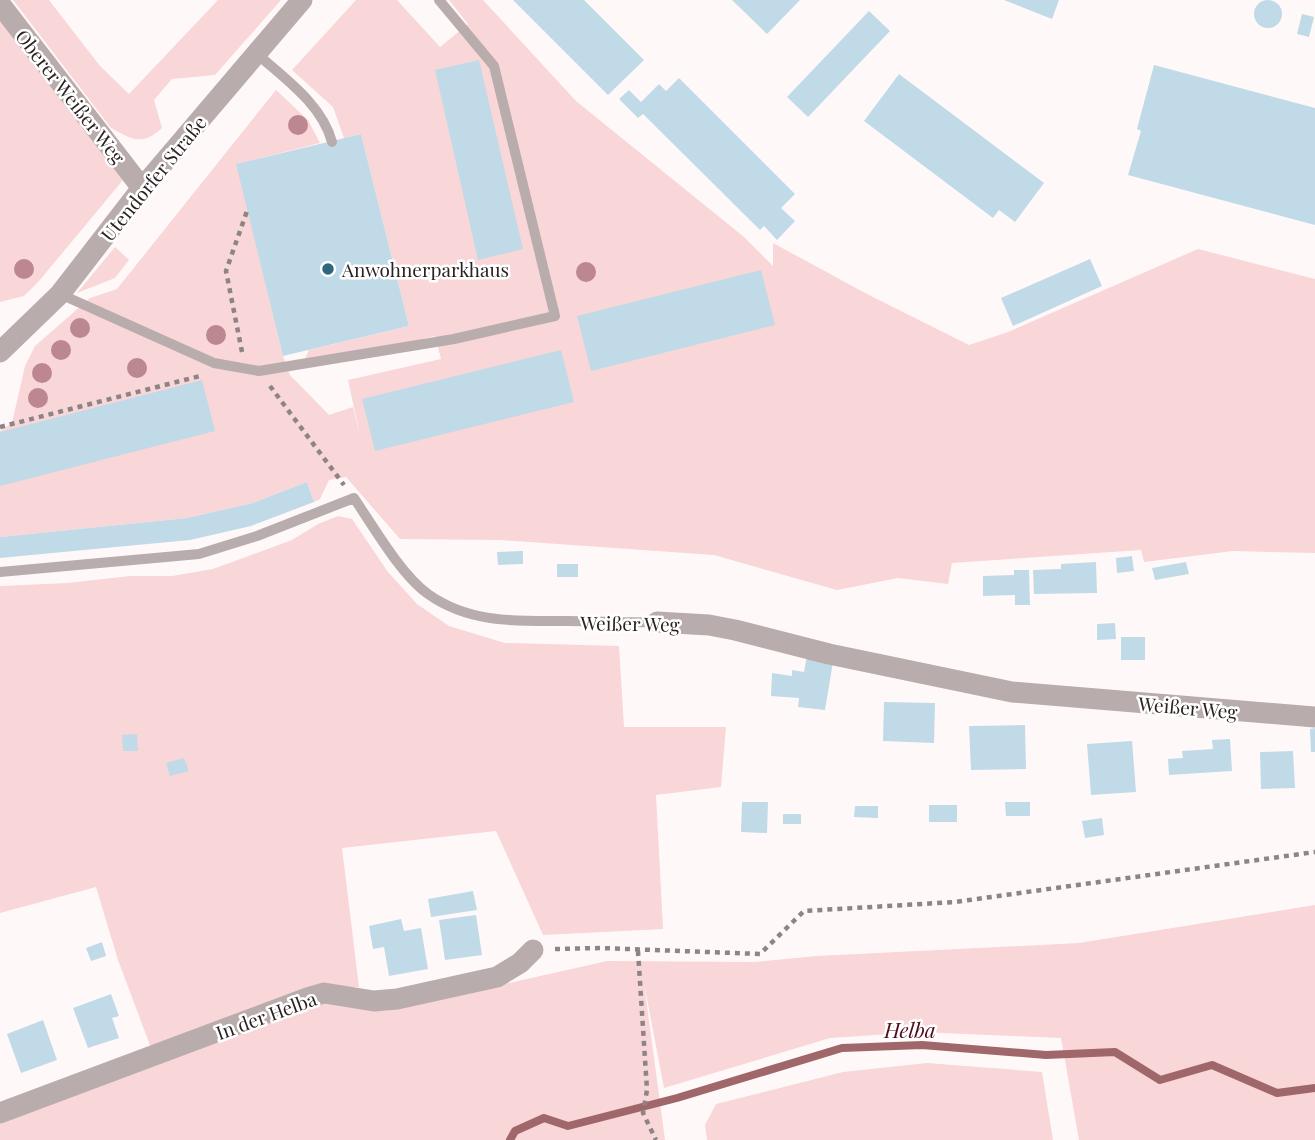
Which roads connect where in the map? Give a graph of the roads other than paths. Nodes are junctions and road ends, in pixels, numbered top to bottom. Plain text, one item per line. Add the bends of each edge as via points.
1 (302, 0) edge
2 (439, 0) edge
3 (0, 4) edge
4 (256, 52) junction
5 (332, 142) dead end
6 (142, 188) junction
7 (60, 295) junction
8 (0, 352) edge
9 (0, 572) edge
10 (657, 622) joint
11 (1315, 717) edge
12 (533, 950) road end
13 (0, 1113) edge

1 - 4 street, Utendorfer Straße
2 - 7 lane via 494,66 555,316 259,371 215,363
3 - 6 street, Oberer Weißer Weg
4 - 5 lane via 316,110
4 - 6 street, Utendorfer Straße
6 - 7 street, Utendorfer Straße
7 - 8 street, Utendorfer Straße
9 - 10 lane, Weißer Weg via 199,554 257,537 354,498 410,577 451,608 500,621
10 - 11 street, Weißer Weg via 736,630 1012,692
12 - 13 street, In der Helba via 497,977 410,996 385,1001 324,993 307,998

